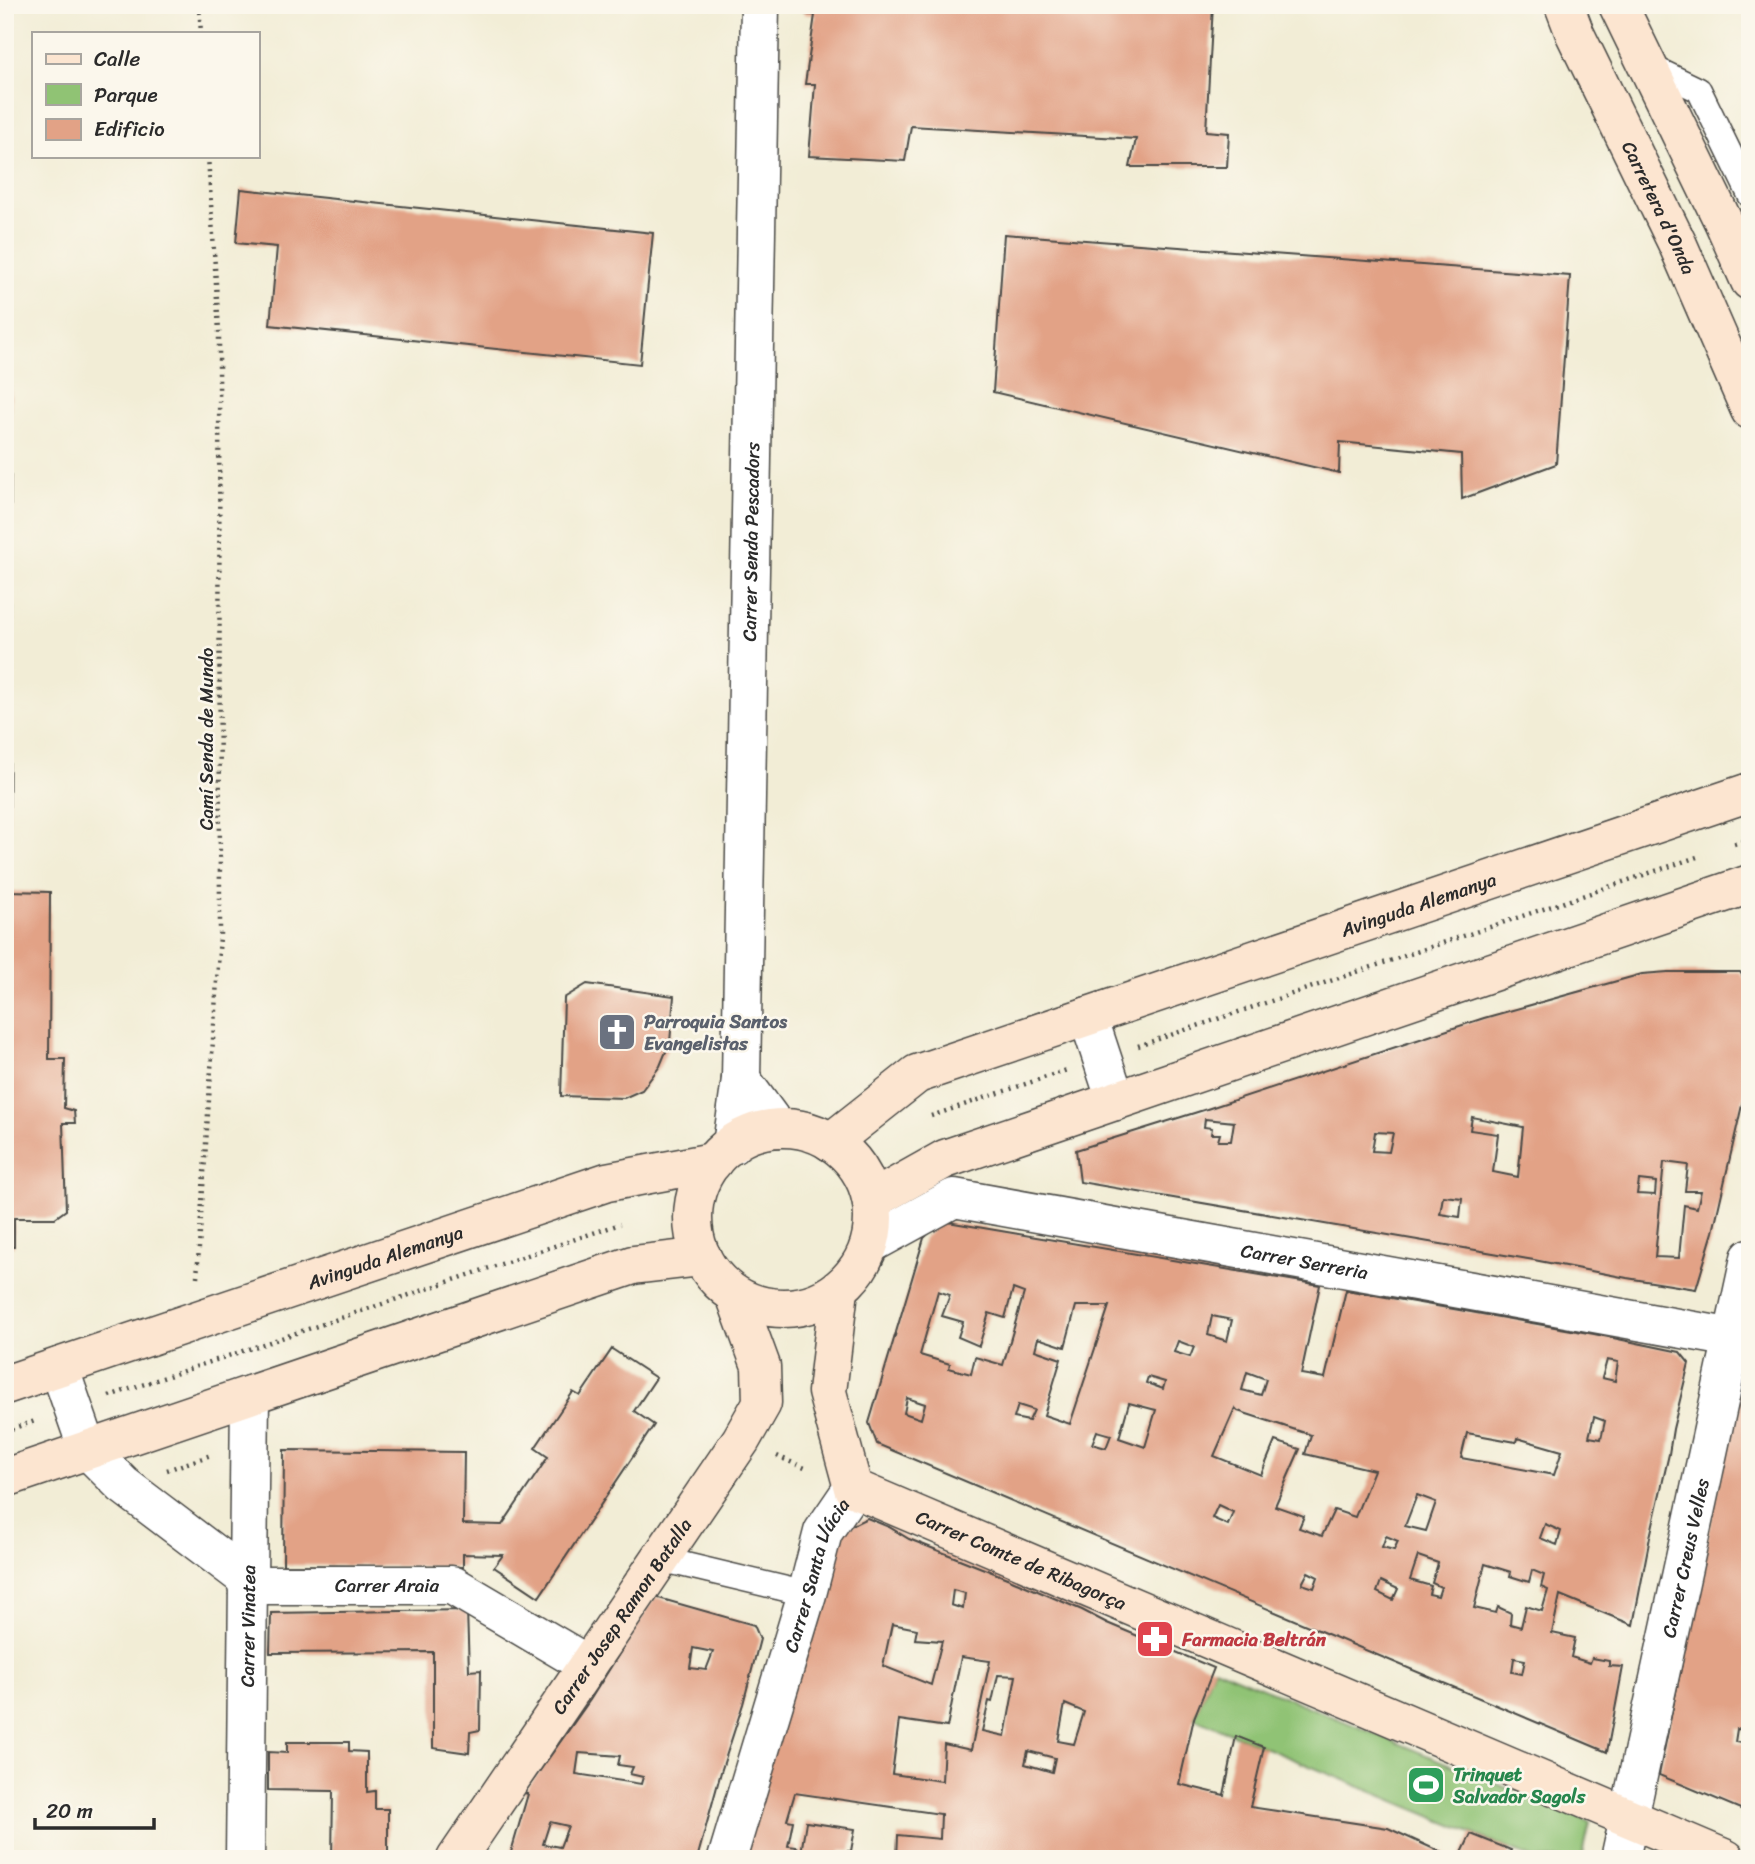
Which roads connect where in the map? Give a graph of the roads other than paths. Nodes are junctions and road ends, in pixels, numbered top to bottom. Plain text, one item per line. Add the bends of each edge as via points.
1 (760, 5) edge
2 (1564, 5) edge
3 (1618, 5) edge
4 (1645, 64) junction
5 (1750, 195) edge
6 (1750, 281) edge
7 (1750, 410) edge
8 (1750, 792) edge
9 (1750, 884) edge
10 (1088, 1016) junction
11 (741, 1079) junction
12 (1116, 1101) junction
13 (776, 1128) junction
14 (831, 1142) junction
15 (722, 1153) junction
16 (872, 1200) junction
17 (870, 1244) junction
18 (702, 1257) junction
19 (1750, 1258) edge
20 (839, 1290) junction
21 (735, 1295) junction
22 (788, 1309) junction
23 (1742, 1340) edge
24 (761, 1366) junction
25 (59, 1367) junction
26 (5, 1385) edge
27 (250, 1395) junction
28 (88, 1450) junction
29 (5, 1478) edge
30 (853, 1488) junction
31 (660, 1559) junction
32 (247, 1582) junction
33 (807, 1594) junction
34 (588, 1665) junction
35 (1629, 1818) junction
36 (245, 1859) edge
37 (456, 1859) edge
38 (727, 1859) edge
39 (1620, 1859) edge
40 (1726, 1859) edge

1 - 11 street, Carrer Senda Pescadors
2 - 7 main road, Carretera d'Onda
3 - 4 main road
4 - 5 lane via 1699,90
4 - 6 main road
8 - 10 main road, Avinguda Alemanya
9 - 12 main road
10 - 12 street
10 - 14 main road, Avinguda Alemanya via 917,1074
11 - 13 street
11 - 15 street, Carrer Senda Pescadors
12 - 16 main road via 945,1159
13 - 14 main road via 805,1131
13 - 15 main road via 753,1133
14 - 16 main road via 850,1157
15 - 18 main road via 700,1184 693,1208 694,1233
15 - 25 main road, Avinguda Alemanya via 607,1182
16 - 17 main road
17 - 20 main road via 858,1270
17 - 23 street, Carrer Serreria via 954,1198
18 - 21 main road via 716,1279
18 - 27 main road via 633,1265
19 - 23 street, Carrer Creus Velles
20 - 22 main road via 815,1303
20 - 30 main road, Carrer Santa Llúcia via 827,1392
21 - 22 main road via 760,1306
21 - 24 main road, Carrer Josep Ramon Batalla
22 - 24 main road, Carrer Josep Ramon Batalla
23 - 35 street, Carrer Creus Velles
24 - 31 main road, Carrer Josep Ramon Batalla via 762,1403
25 - 26 main road, Avinguda Alemanya
25 - 28 street
27 - 28 main road
27 - 32 street, Carrer Vinatea
28 - 29 main road
28 - 32 street via 123,1485
30 - 33 street, Carrer Santa Llúcia via 823,1532
30 - 35 main road, Carrer Comte de Ribagorça
31 - 33 lane
31 - 34 main road, Carrer Josep Ramon Batalla
32 - 34 street, Carrer Araia via 452,1585
32 - 36 street, Carrer Vinatea
33 - 38 street, Carrer Santa Llúcia
34 - 37 main road, Carrer Josep Ramon Batalla
35 - 39 street, Carrer Creus Velles
35 - 40 main road, Carrer Comte de Ribagorça

